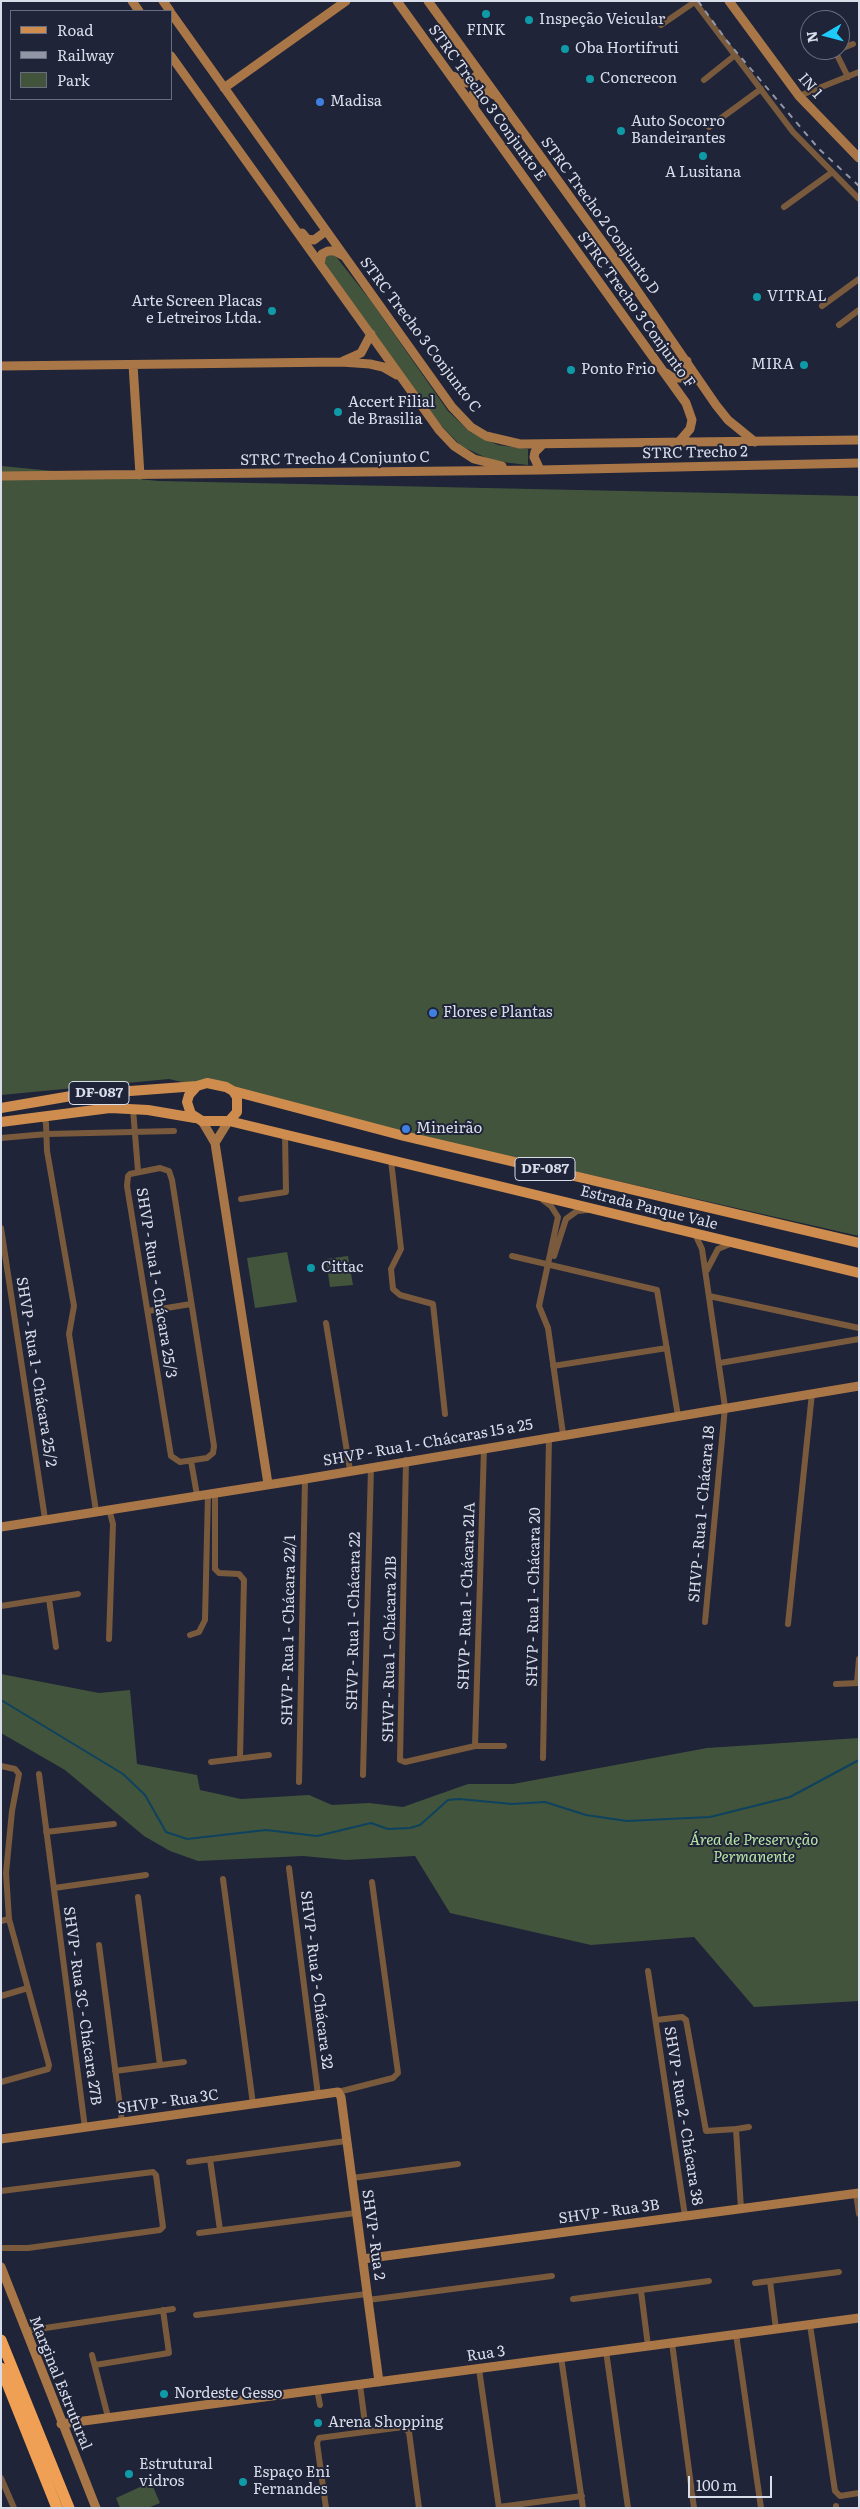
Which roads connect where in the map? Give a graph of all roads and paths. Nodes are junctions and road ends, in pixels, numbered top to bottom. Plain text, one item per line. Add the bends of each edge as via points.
1 (346, 1) edge
2 (397, 1) edge
3 (428, 1) edge
4 (729, 1) edge
5 (695, 2) edge
6 (172, 13) edge
7 (661, 26) dead end
8 (853, 44) dead end
9 (850, 45) edge
10 (734, 56) junction
11 (172, 57) edge
12 (840, 60) edge
13 (859, 72) edge
14 (449, 73) junction
15 (480, 73) junction
16 (848, 77) junction
17 (704, 80) dead end
18 (224, 88) junction
19 (761, 89) junction
20 (497, 96) junction
21 (799, 96) junction
22 (474, 108) junction
23 (709, 127) dead end
24 (859, 158) edge
25 (831, 173) junction
26 (536, 196) joint
27 (859, 199) edge
28 (784, 207) dead end
29 (280, 209) junction
30 (326, 231) junction
31 (344, 256) junction
32 (320, 264) junction
33 (859, 279) edge
34 (822, 306) dead end
35 (859, 310) edge
36 (839, 325) dead end
37 (371, 334) junction
38 (688, 361) junction
39 (341, 362) junction
40 (133, 365) junction
41 (1, 366) edge
42 (664, 371) junction
43 (400, 376) junction
44 (859, 440) edge
45 (755, 442) junction
46 (678, 443) junction
47 (542, 445) junction
48 (859, 463) edge
49 (536, 470) junction
50 (140, 475) junction
51 (1, 476) edge
52 (197, 1086) junction
53 (233, 1091) junction
54 (1, 1108) edge
55 (133, 1109) junction
56 (46, 1118) junction
57 (199, 1120) junction
58 (1, 1122) edge
59 (228, 1122) junction
60 (174, 1130) dead end
61 (135, 1132) junction
62 (47, 1134) junction
63 (284, 1134) junction
64 (1, 1138) edge
65 (215, 1143) junction
66 (391, 1160) junction
67 (138, 1171) junction
68 (534, 1196) junction
69 (241, 1200) dead end
70 (595, 1210) junction
71 (558, 1217) junction
72 (566, 1219) junction
73 (1, 1228) edge
74 (695, 1234) junction
75 (731, 1244) junction
76 (859, 1244) edge
77 (702, 1249) junction
78 (715, 1253) junction
79 (512, 1256) dead end
80 (549, 1267) junction
81 (706, 1271) junction
82 (859, 1273) edge
83 (709, 1296) junction
84 (191, 1304) junction
85 (148, 1311) junction
86 (326, 1323) dead end
87 (859, 1328) edge
88 (859, 1339) edge
89 (667, 1348) junction
90 (720, 1363) junction
91 (553, 1366) junction
92 (859, 1386) edge
93 (812, 1393) junction
94 (725, 1408) junction
95 (445, 1414) dead end
96 (678, 1416) junction
97 (563, 1434) junction
98 (549, 1437) junction
99 (484, 1448) junction
100 (406, 1460) junction
101 (191, 1461) junction
102 (371, 1467) junction
103 (350, 1470) junction
104 (305, 1479) junction
105 (268, 1484) junction
106 (211, 1492) junction
107 (197, 1495) junction
108 (109, 1509) junction
109 (96, 1511) junction
110 (45, 1519) junction
111 (1, 1526) edge
112 (78, 1594) dead end
113 (49, 1599) junction
114 (1, 1606) edge
115 (705, 1622) dead end
116 (788, 1624) dead end
117 (190, 1636) dead end
118 (109, 1639) dead end
119 (56, 1647) dead end
120 (859, 1659) edge
121 (858, 1683) edge
122 (836, 1684) dead end
123 (475, 1746) junction
124 (504, 1746) dead end
125 (269, 1755) dead end
126 (240, 1758) junction
127 (543, 1758) dead end
128 (211, 1762) dead end
129 (1, 1766) edge
130 (39, 1774) dead end
131 (363, 1775) dead end
132 (299, 1782) dead end
133 (114, 1824) dead end
134 (46, 1832) junction
135 (289, 1868) dead end
136 (146, 1875) dead end
137 (224, 1879) dead end
138 (372, 1882) dead end
139 (54, 1888) junction
140 (138, 1898) dead end
141 (9, 1919) junction
142 (1, 1920) edge
143 (99, 1945) dead end
144 (648, 1971) dead end
145 (28, 1988) junction
146 (1, 1996) edge
147 (656, 2020) junction
148 (184, 2062) dead end
149 (160, 2065) junction
150 (115, 2071) junction
151 (1, 2082) edge
152 (338, 2092) junction
153 (318, 2095) junction
154 (252, 2104) junction
155 (122, 2122) junction
156 (749, 2127) dead end
157 (85, 2128) junction
158 (736, 2129) junction
159 (1, 2139) edge
160 (346, 2141) junction
161 (210, 2159) junction
162 (189, 2162) dead end
163 (458, 2164) dead end
164 (352, 2178) junction
165 (1, 2192) edge
166 (858, 2193) edge
167 (740, 2209) junction
168 (356, 2213) junction
169 (859, 2214) edge
170 (685, 2216) junction
171 (220, 2230) junction
172 (199, 2234) dead end
173 (2, 2248) edge
174 (363, 2259) junction
175 (1, 2267) edge
176 (839, 2272) dead end
177 (552, 2276) dead end
178 (708, 2281) dead end
179 (770, 2281) junction
180 (755, 2283) dead end
181 (641, 2292) junction
182 (368, 2297) junction
183 (573, 2299) dead end
184 (173, 2309) dead end
185 (163, 2310) junction
186 (196, 2315) dead end
187 (859, 2318) edge
188 (810, 2325) junction
189 (776, 2329) junction
190 (25, 2331) junction
191 (736, 2334) junction
192 (1, 2340) edge
193 (672, 2343) junction
194 (648, 2346) junction
195 (606, 2351) junction
196 (92, 2354) dead end
197 (561, 2358) junction
198 (95, 2365) junction
199 (478, 2368) junction
200 (2, 2370) edge
201 (379, 2382) junction
202 (360, 2385) junction
203 (317, 2389) junction
204 (320, 2405) dead end
205 (108, 2418) junction
206 (62, 2424) junction
207 (366, 2431) junction
208 (1, 2478) edge
209 (859, 2493) edge
210 (582, 2496) junction
211 (499, 2507) edge
212 (14, 2508) edge
213 (57, 2508) edge
214 (69, 2508) edge
215 (96, 2508) edge
216 (326, 2508) edge
217 (419, 2508) edge
218 (583, 2508) edge
219 (628, 2508) edge
220 (694, 2508) edge
221 (761, 2508) edge

1 - 18 street
2 - 14 street, STRC Trecho 3 Conjunto E
3 - 15 street, STRC Trecho 2 Conjunto D
4 - 21 street, IN 1
5 - 7 street
5 - 10 street
6 - 18 street, STRC Trecho 3 Conjunto C
8 - 9 street
10 - 17 street
10 - 19 street
11 - 29 street
12 - 16 street
13 - 16 street
14 - 15 street via 465,83
14 - 22 street, STRC Trecho 3 Conjunto E
15 - 20 street, STRC Trecho 2 Conjunto D
16 - 21 street
18 - 30 street, STRC Trecho 3 Conjunto C
19 - 23 street
19 - 25 street via 793,132
20 - 22 street via 484,89 478,90 473,94
20 - 38 street, STRC Trecho 2 Conjunto D
21 - 24 street, IN 1
22 - 26 street, STRC Trecho 3 Conjunto E
25 - 27 street
25 - 28 street
26 - 42 street, STRC Trecho 3 Conjunto F
29 - 30 street via 292,218 307,239 314,240
29 - 32 street
30 - 31 street, STRC Trecho 3 Conjunto C
31 - 32 street via 328,251 322,254
31 - 47 street, STRC Trecho 3 Conjunto C via 452,407 471,427 503,442
32 - 37 street
33 - 34 street
35 - 36 street
37 - 39 street via 361,353
37 - 43 street
38 - 42 street via 687,372 682,378 673,378
38 - 45 street, STRC Trecho 2 Conjunto D via 728,420
39 - 40 street
39 - 43 street via 383,368
40 - 41 street
40 - 50 street
42 - 46 street, STRC Trecho 3 Conjunto F via 691,413 690,429
43 - 49 street via 454,446 491,465
44 - 45 street, STRC Trecho 2
45 - 46 street, STRC Trecho 2
46 - 47 street, STRC Trecho 3 Conjunto C
47 - 49 street via 535,452
48 - 49 street, STRC Trecho 2
49 - 50 street, STRC Trecho 4 Conjunto C
50 - 51 street, STRC Trecho 4 Conjunto C
52 - 53 main road, DF-087 via 212,1083
52 - 54 main road, DF-087 via 77,1095
52 - 57 main road via 187,1102
53 - 59 main road via 238,1106 236,1115
53 - 76 main road, Estrada Parque Vale / DF-087 via 404,1136
55 - 56 main road, DF-087 via 94,1109
55 - 57 main road, DF-087
55 - 61 street
56 - 58 main road, DF-087
56 - 62 street
57 - 59 main road, DF-087
57 - 65 street
59 - 63 main road, Estrada Parque Vale / DF-087
59 - 65 street
60 - 61 street
61 - 62 street
61 - 67 street
62 - 64 street
62 - 109 street via 47,1151 74,1306 69,1334
63 - 66 main road, Estrada Parque Vale / DF-087
63 - 69 street via 286,1192
65 - 105 street
66 - 68 main road, Estrada Parque Vale / DF-087
66 - 95 street via 401,1249 391,1269 394,1289 400,1295 433,1304
67 - 84 street, SHVP - Rua 1 - Chácara 25/3 via 163,1168 171,1175
67 - 85 street, SHVP - Rua 1 - Chácara 25/3 via 128,1176 127,1186
68 - 70 main road, Estrada Parque Vale / DF-087
68 - 71 street via 549,1203
70 - 72 street via 577,1211
70 - 74 main road, Estrada Parque Vale / DF-087
71 - 72 street
71 - 80 street
72 - 80 street
73 - 110 street, SHVP - Rua 1 - Chácara 25/2
74 - 75 main road, Estrada Parque Vale / DF-087
74 - 77 street, SHVP - Rua 1 - Chácara 18
75 - 78 street via 721,1246
75 - 82 main road, Estrada Parque Vale / DF-087
77 - 78 street
77 - 81 street, SHVP - Rua 1 - Chácara 18
78 - 81 street
79 - 80 street
80 - 89 street via 657,1290
80 - 91 street via 539,1306 548,1328
81 - 83 street, SHVP - Rua 1 - Chácara 18
83 - 87 street
83 - 90 street, SHVP - Rua 1 - Chácara 18
84 - 85 street
84 - 101 street, SHVP - Rua 1 - Chácara 25/3 via 214,1450 212,1456
85 - 101 street, SHVP - Rua 1 - Chácara 25/3 via 171,1456 177,1462
86 - 103 street
88 - 90 street
89 - 91 street
89 - 96 street
90 - 94 street, SHVP - Rua 1 - Chácara 18
91 - 97 street
92 - 93 street, SHVP - Rua 1 - Chácaras 15 a 25
93 - 94 street, SHVP - Rua 1 - Chácaras 15 a 25
93 - 116 street
94 - 96 street, SHVP - Rua 1 - Chácaras 15 a 25
94 - 115 street, SHVP - Rua 1 - Chácara 18
96 - 97 street, SHVP - Rua 1 - Chácaras 15 a 25
97 - 98 street, SHVP - Rua 1 - Chácaras 15 a 25
98 - 99 street, SHVP - Rua 1 - Chácaras 15 a 25
98 - 127 street, SHVP - Rua 1 - Chácara 20
99 - 100 street, SHVP - Rua 1 - Chácaras 15 a 25
99 - 123 street, SHVP - Rua 1 - Chácara 21A
100 - 102 street, SHVP - Rua 1 - Chácaras 15 a 25
100 - 123 street, SHVP - Rua 1 - Chácara 21B via 400,1760 406,1762
101 - 107 street
102 - 103 street, SHVP - Rua 1 - Chácaras 15 a 25
102 - 131 street, SHVP - Rua 1 - Chácara 22
103 - 104 street, SHVP - Rua 1 - Chácaras 15 a 25
104 - 105 street, SHVP - Rua 1 - Chácaras 15 a 25
104 - 132 street, SHVP - Rua 1 - Chácara 22/1
105 - 106 street, SHVP - Rua 1 - Chácaras 15 a 25
106 - 107 street, SHVP - Rua 1 - Chácaras 15 a 25
106 - 117 street via 206,1608 202,1627
106 - 126 street via 215,1570 239,1574 244,1580
107 - 108 street, SHVP - Rua 1 - Chácaras 15 a 25
108 - 109 street, SHVP - Rua 1 - Chácaras 15 a 25
108 - 118 street via 113,1524
109 - 110 street, SHVP - Rua 1 - Chácaras 15 a 25
110 - 111 street, SHVP - Rua 1 - Chácaras 15 a 25
112 - 113 street
113 - 114 street
113 - 119 street
120 - 121 street
121 - 122 street
123 - 124 street
125 - 126 street
126 - 128 street
129 - 141 street via 19,1774 6,1873
130 - 134 street, SHVP - Rua 3C - Chácara 27B
133 - 134 street
134 - 139 street, SHVP - Rua 3C - Chácara 27B
135 - 153 street, SHVP - Rua 2 - Chácara 32
136 - 139 street, SHVP - Rua 3C - Chácara 27B
137 - 154 street
138 - 152 street via 398,2073 393,2078
139 - 157 street, SHVP - Rua 3C - Chácara 27B
140 - 149 street
141 - 142 street
141 - 145 street
143 - 150 street
144 - 147 street, SHVP - Rua 2 - Chácara 38
145 - 146 street
145 - 151 street via 49,2068
147 - 158 street, SHVP - Rua 2 - Chácara 38 via 682,2017 686,2020 706,2131
147 - 170 street, SHVP - Rua 2 - Chácara 38
148 - 149 street
149 - 150 street
150 - 155 street
152 - 153 street, SHVP - Rua 3C
152 - 160 street, SHVP - Rua 2
153 - 154 street, SHVP - Rua 3C
154 - 155 street, SHVP - Rua 3C
155 - 157 street, SHVP - Rua 3C
156 - 158 street, SHVP - Rua 2 - Chácara 38
157 - 159 street, SHVP - Rua 3C
158 - 167 street
160 - 161 street
160 - 164 street, SHVP - Rua 2
161 - 162 street
161 - 171 street
163 - 164 street
164 - 168 street, SHVP - Rua 2
165 - 173 street via 153,2172 164,2227 28,2248
166 - 167 street, SHVP - Rua 3B
166 - 169 street
167 - 170 street, SHVP - Rua 3B
168 - 171 street
168 - 174 street, SHVP - Rua 2
170 - 174 street, SHVP - Rua 3B
171 - 172 street
174 - 182 street, SHVP - Rua 2
175 - 190 street, Marginal Estrutural
176 - 179 street
177 - 182 street
178 - 181 street
179 - 180 street
179 - 189 street
181 - 183 street
181 - 194 street
182 - 186 street
182 - 201 street, SHVP - Rua 2
184 - 185 street
185 - 190 street
185 - 198 street via 167,2354
187 - 188 street, Rua 3
188 - 189 street, Rua 3
188 - 209 street via 835,2491 840,2496
189 - 191 street, Rua 3
190 - 206 street, Marginal Estrutural
191 - 193 street, Rua 3
191 - 221 street
192 - 214 highway
193 - 194 street, Rua 3
193 - 220 street
194 - 195 street, Rua 3
195 - 197 street, Rua 3
195 - 219 street
196 - 198 street
197 - 199 street, Rua 3
197 - 210 street
198 - 205 street
199 - 201 street, Rua 3
199 - 211 street
200 - 213 highway
201 - 202 street, Rua 3
202 - 203 street, Rua 3
202 - 207 street
203 - 204 street
203 - 205 street, Rua 3
205 - 206 street, Rua 3
206 - 215 street, Marginal Estrutural
207 - 216 street via 317,2440
207 - 217 street via 403,2427 409,2432
208 - 212 street
210 - 211 street
210 - 218 street

